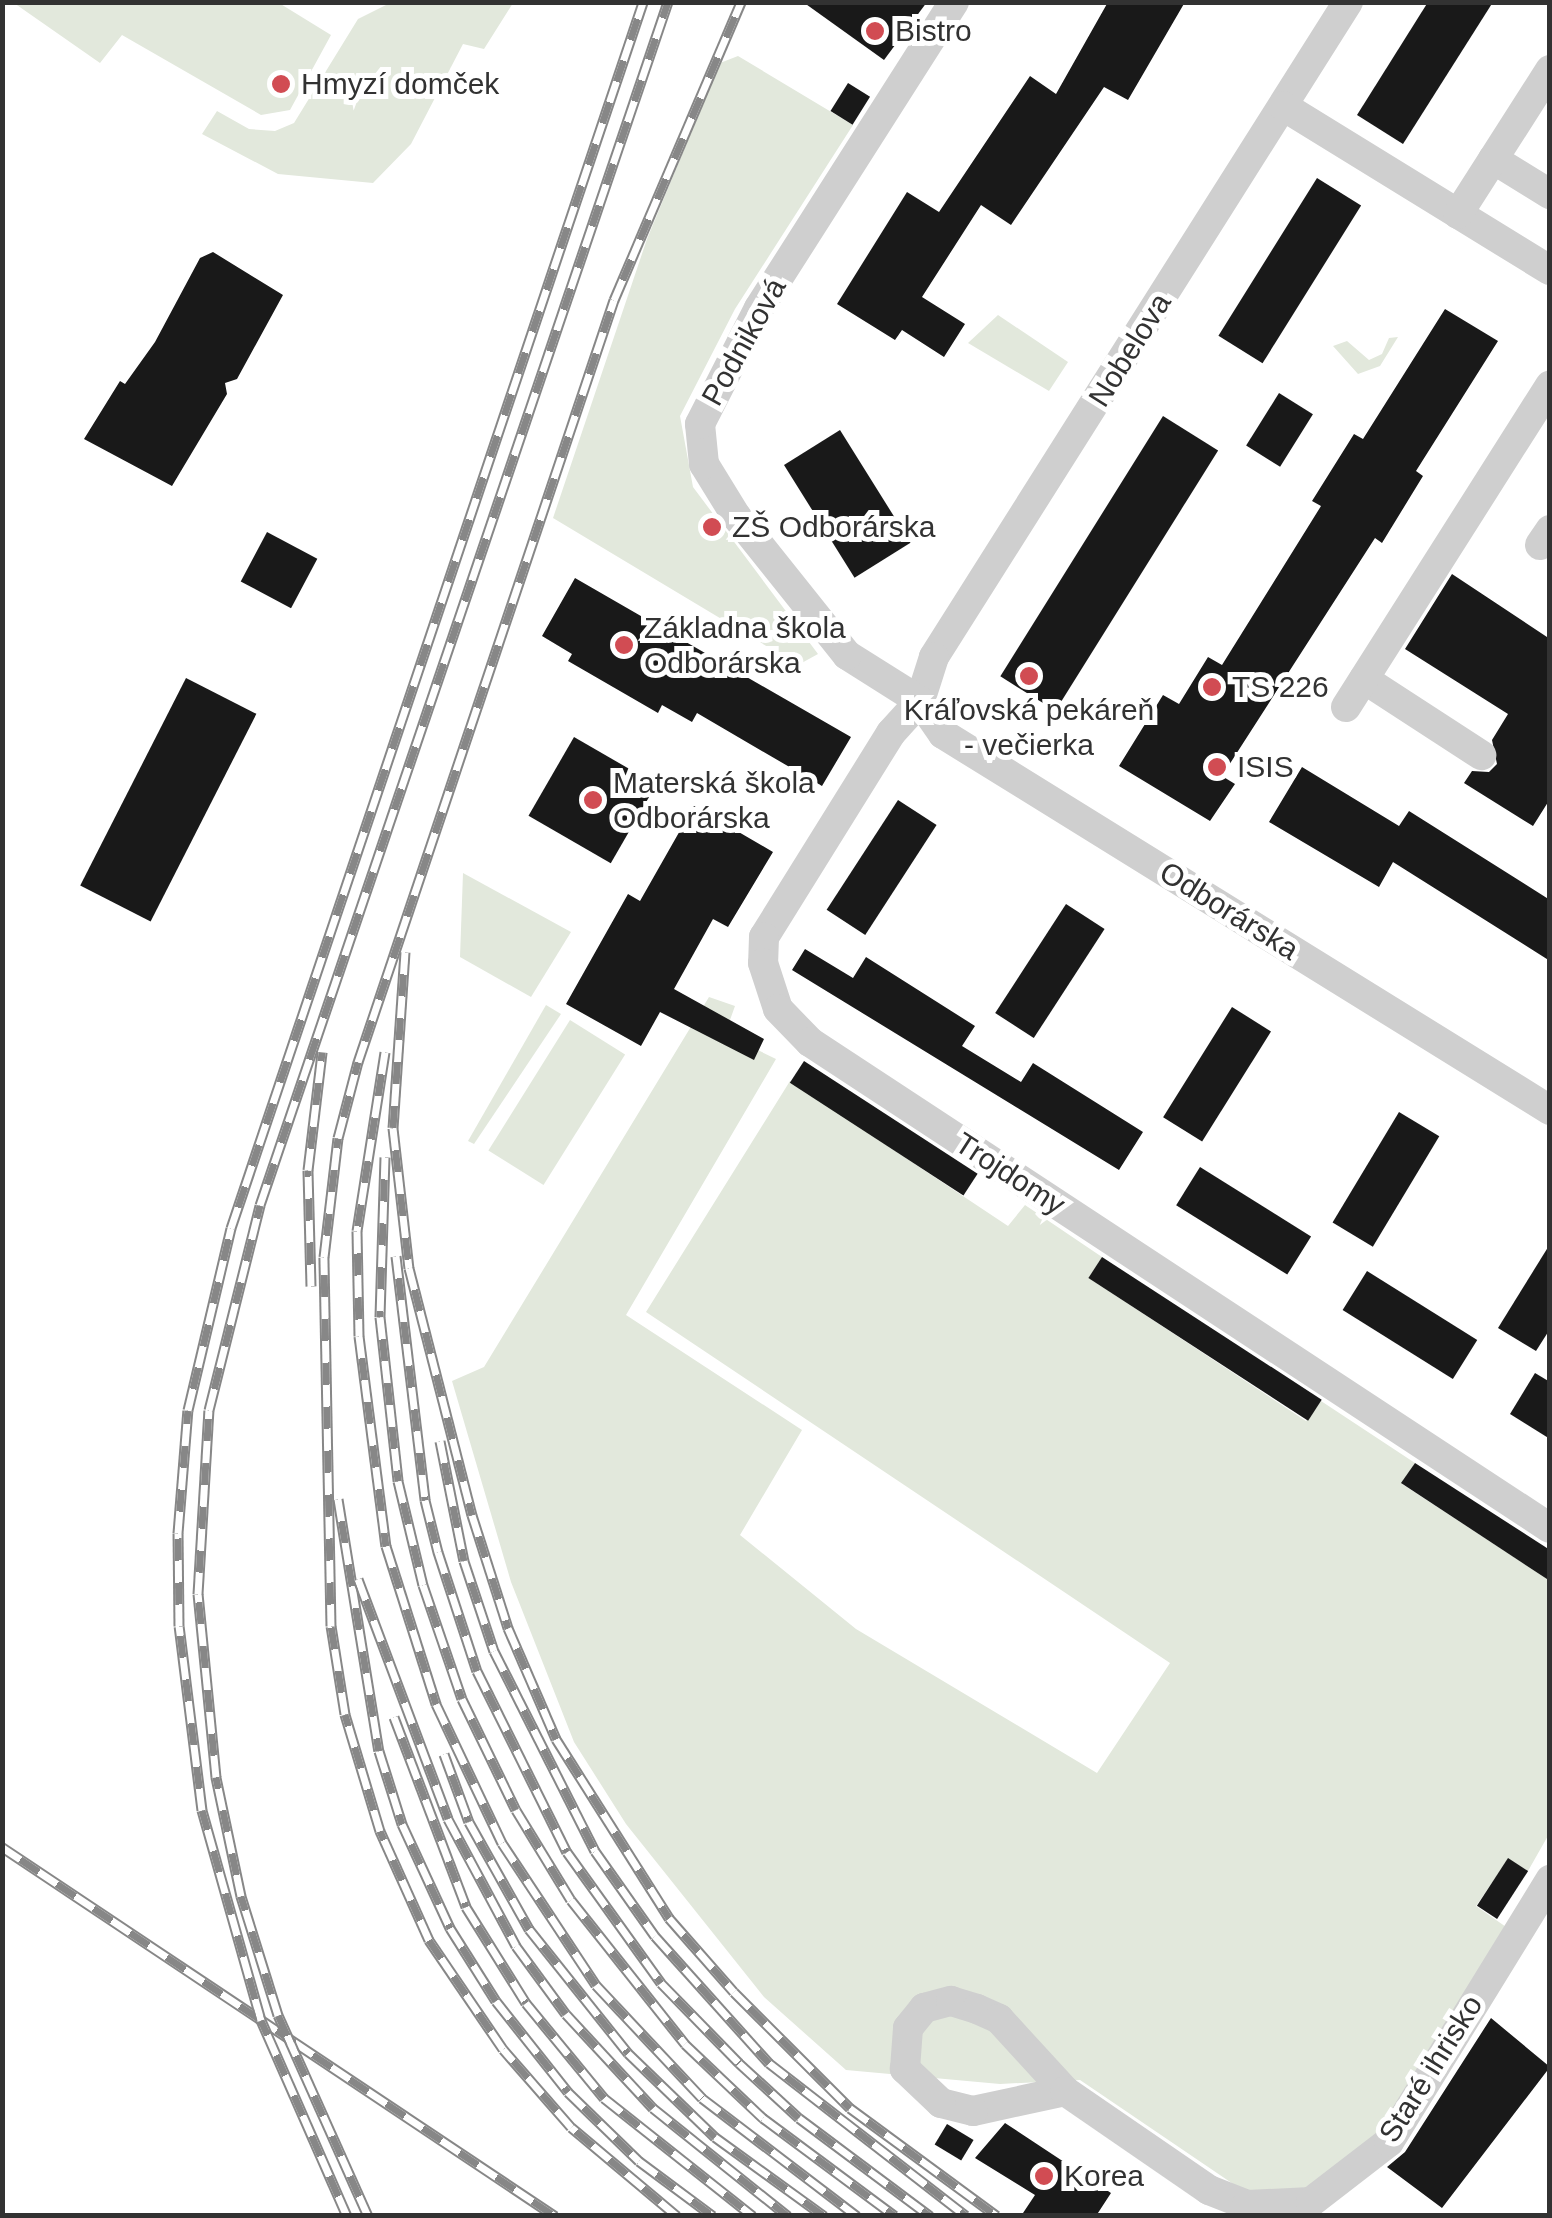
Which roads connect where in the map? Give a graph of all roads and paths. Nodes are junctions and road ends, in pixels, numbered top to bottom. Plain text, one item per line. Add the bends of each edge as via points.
1 (954, 2) edge
2 (1348, 2) edge
3 (1550, 70) edge
4 (1284, 106) junction
5 (1493, 159) junction
6 (1550, 194) edge
7 (1458, 214) junction
8 (1550, 270) edge
9 (1550, 385) edge
10 (1539, 424) edge
11 (1364, 678) junction
12 (920, 701) junction
13 (1346, 707) dead end
14 (1482, 755) dead end
15 (1550, 1110) edge
16 (1550, 1528) edge
17 (1550, 1880) edge
18 (1066, 2091) junction

1 - 12 street, Podniková via 759,308 700,424 704,464 736,516 847,655
2 - 4 street, Nobelova
3 - 5 street
4 - 7 street
4 - 12 street, Nobelova via 934,656
5 - 6 street
5 - 7 street
7 - 8 street
9 - 10 street
10 - 11 street
11 - 13 street
11 - 14 street
12 - 15 street, Odborárska via 943,734
12 - 16 street, Trojdomy via 891,733 764,937 766,977 782,1014 810,1042
17 - 18 street, Staré ihrisko via 1389,2142 1311,2202 1247,2205 1209,2190
18 - 18 street, Staré ihrisko via 974,2111 941,2102 906,2069 908,2028 924,2008 952,2001 977,2008 999,2018

